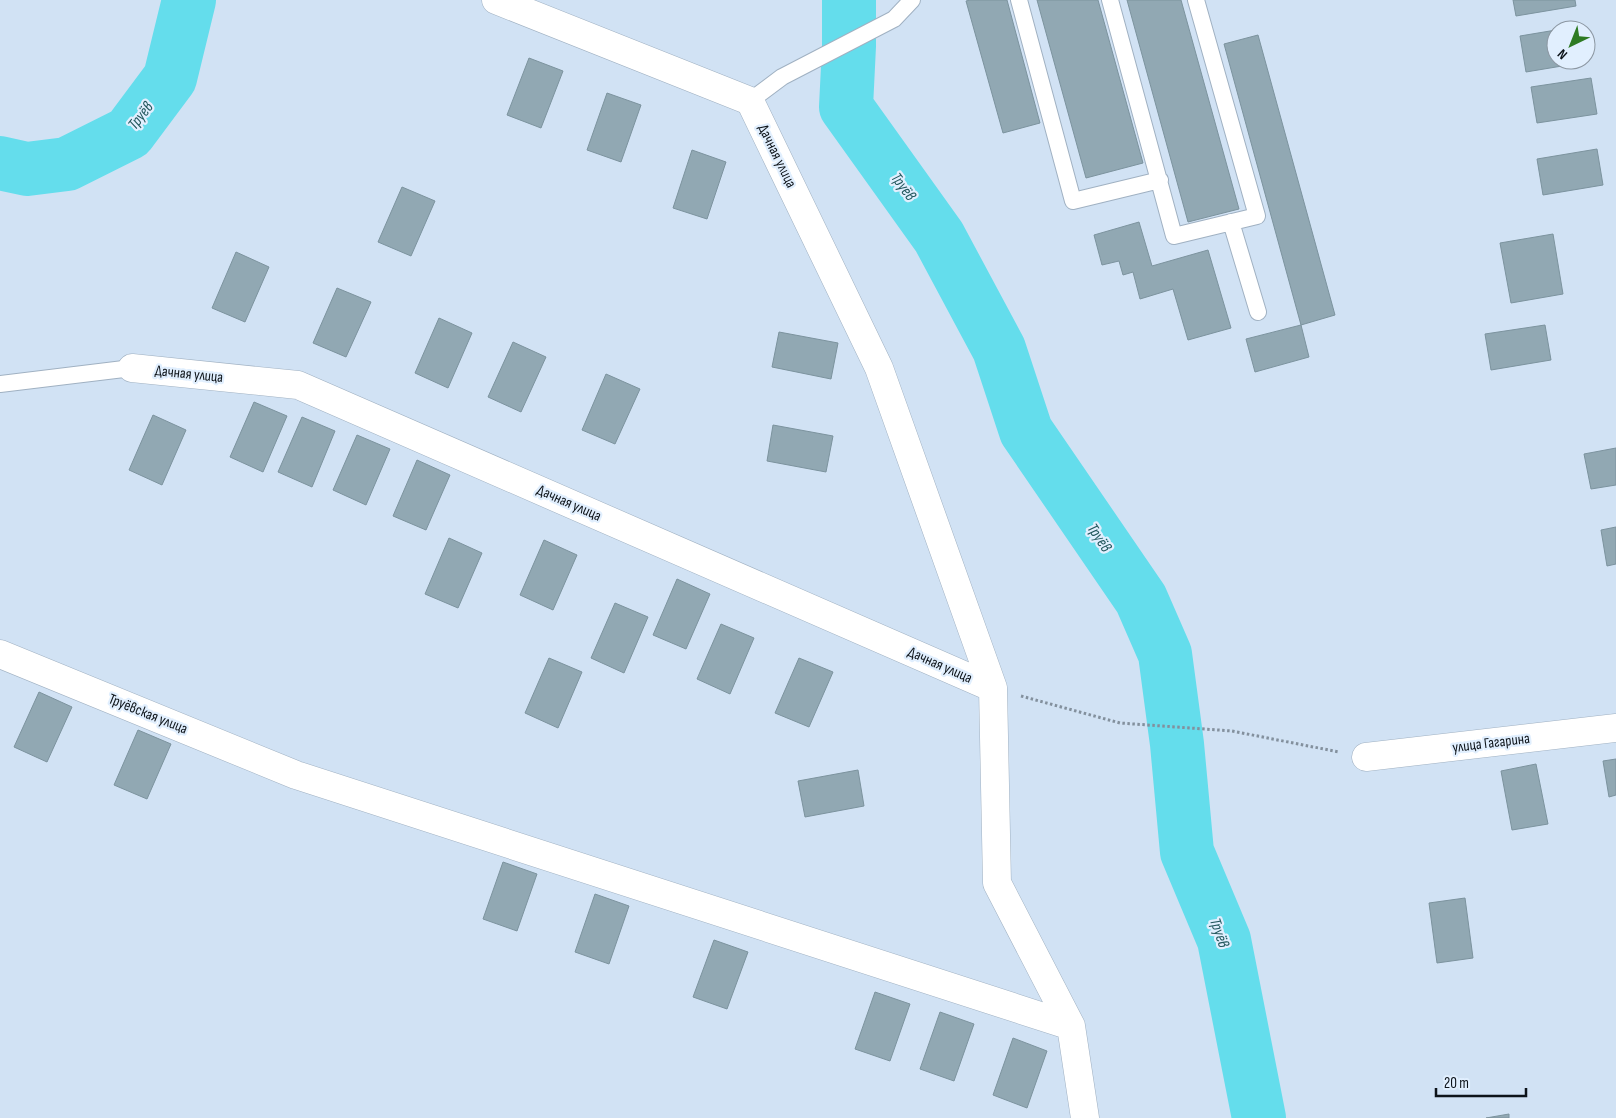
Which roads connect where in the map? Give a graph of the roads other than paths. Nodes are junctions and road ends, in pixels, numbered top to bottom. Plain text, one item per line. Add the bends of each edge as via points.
1 (496, 0) edge
2 (912, 0) edge
3 (1019, 0) edge
4 (1110, 0) edge
5 (1196, 0) edge
6 (750, 101) junction
7 (1160, 180) junction
8 (1231, 222) junction
9 (1258, 312) dead end
10 (132, 368) joint
11 (0, 384) edge
12 (0, 654) edge
13 (993, 688) junction
14 (1616, 728) edge
15 (1366, 757) road end
16 (1071, 1026) junction
17 (1085, 1118) edge

1 - 6 street
2 - 6 lane via 894,19 782,77
3 - 7 lane via 1073,201
4 - 7 lane
5 - 8 lane via 1257,216
6 - 13 street, Дачная улица via 879,368
7 - 8 lane via 1174,236
8 - 9 lane
10 - 11 lane
10 - 13 street, Дачная улица via 298,385
12 - 16 street, Труёвская улица via 296,775
13 - 16 street, Дачная улица via 997,883
14 - 15 street, улица Гагарина
16 - 17 street, Дачная улица

